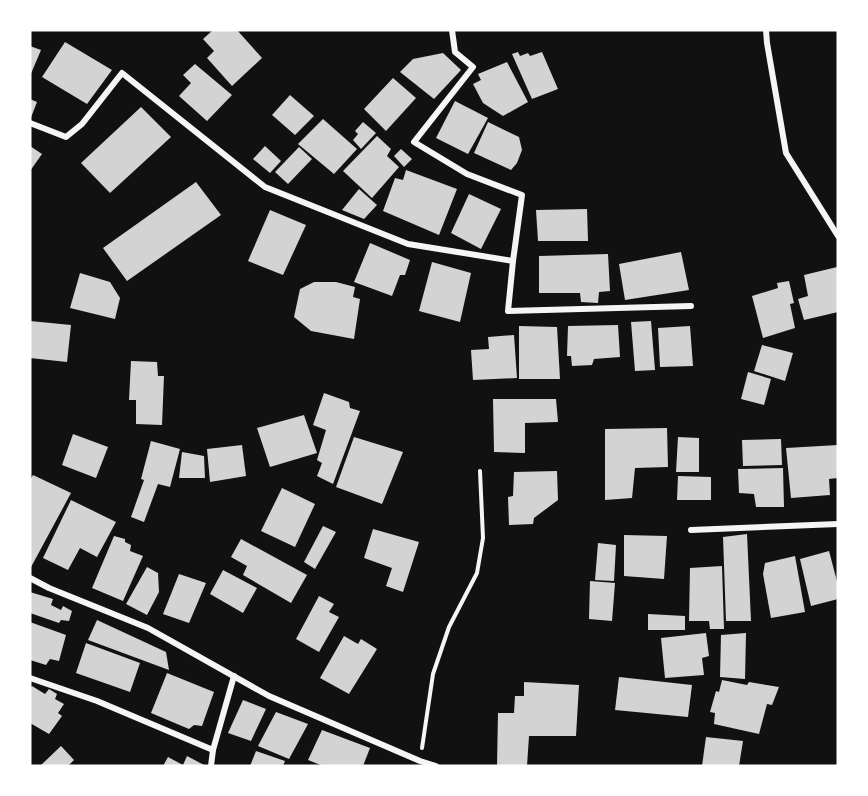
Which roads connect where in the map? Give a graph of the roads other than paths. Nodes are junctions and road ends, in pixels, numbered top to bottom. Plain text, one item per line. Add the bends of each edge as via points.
1 (452, 30) edge
2 (766, 30) edge
3 (30, 123) edge
4 (838, 236) edge
5 (513, 261) junction
6 (691, 306) dead end
7 (838, 524) edge
8 (692, 530) dead end
9 (30, 578) edge
10 (234, 676) junction
11 (30, 678) edge
12 (213, 750) junction
13 (432, 765) edge
14 (211, 766) edge

1 - 5 street via 455,52 473,67 414,142 467,174 522,195
2 - 4 street via 786,153
3 - 5 street via 66,137 82,124 122,73 265,187 408,244
5 - 6 street via 508,311
7 - 8 street
9 - 10 street via 148,628
10 - 12 street
10 - 13 street via 268,696
11 - 12 street via 97,701
12 - 14 street

